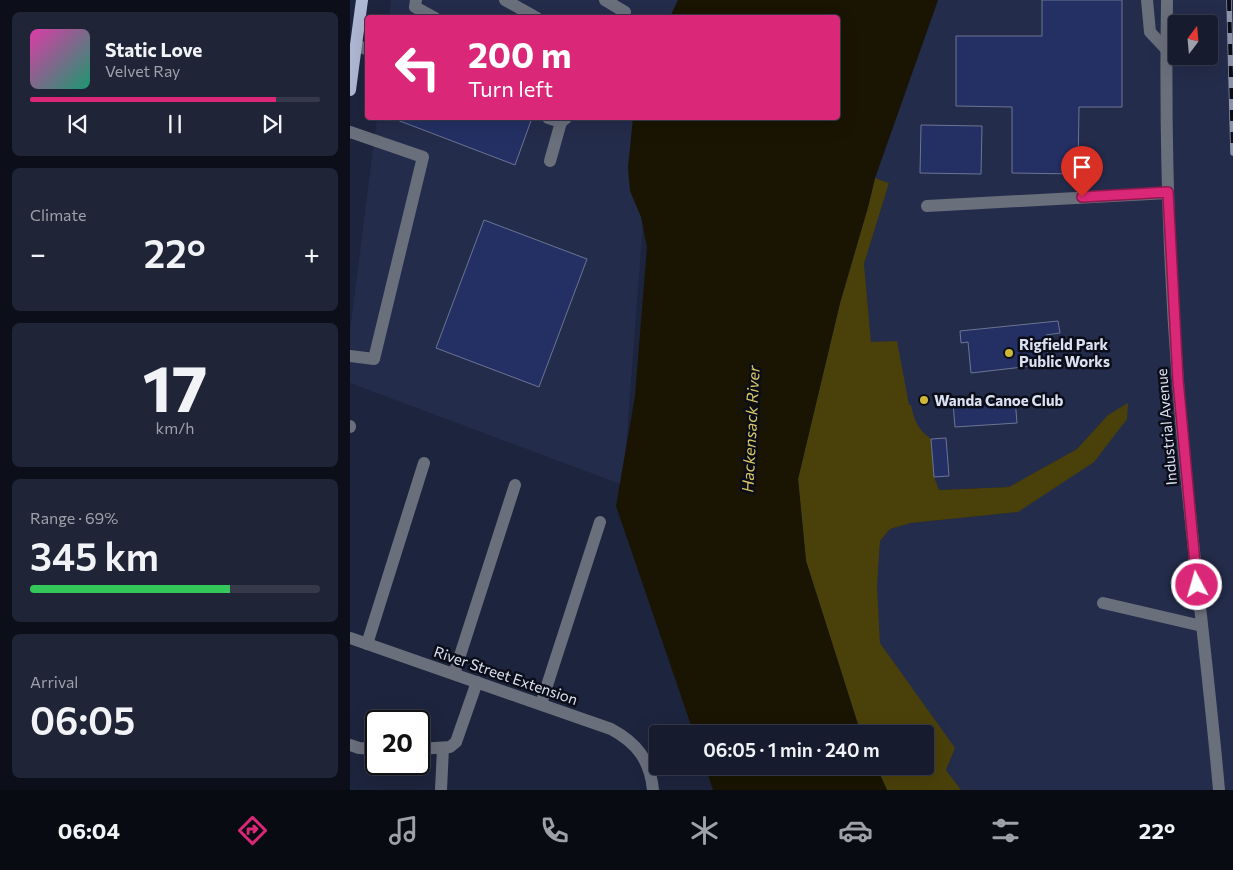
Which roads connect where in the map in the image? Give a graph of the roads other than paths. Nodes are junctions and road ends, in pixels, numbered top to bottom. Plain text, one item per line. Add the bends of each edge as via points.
1 (362, 0) edge
2 (416, 0) edge
3 (504, 0) edge
4 (605, 0) edge
5 (1147, 0) edge
6 (1167, 0) edge
7 (625, 10) edge
8 (428, 15) edge
9 (532, 15) edge
10 (362, 48) edge
11 (1166, 49) junction
12 (350, 90) edge
13 (564, 120) edge
14 (350, 132) edge
15 (550, 161) dead end
16 (1168, 192) junction
17 (927, 206) dead end
18 (350, 356) edge
19 (424, 463) dead end
20 (515, 485) dead end
21 (600, 522) dead end
22 (1103, 603) dead end
23 (1202, 626) junction
24 (350, 638) edge
25 (367, 644) junction
26 (454, 674) junction
27 (477, 682) junction
28 (541, 704) junction
29 (350, 745) edge
30 (365, 748) edge
31 (443, 748) junction
32 (430, 749) edge
33 (440, 790) edge
34 (653, 790) edge
35 (1219, 790) edge

1 - 10 main road
2 - 8 street via 415,8
3 - 9 street
4 - 7 street
5 - 11 street via 1150,32
6 - 11 street, Industrial Avenue
10 - 12 main road
11 - 16 street, Industrial Avenue
13 - 15 street
14 - 18 street via 423,157 374,359
16 - 17 street
16 - 23 street, Industrial Avenue via 1178,380
19 - 25 street
20 - 26 street
21 - 28 street
22 - 23 street
23 - 35 street, Industrial Avenue
24 - 25 street, River Street Extension
25 - 26 street, River Street Extension
26 - 27 street, River Street Extension
27 - 28 street, River Street Extension
27 - 31 street via 458,737 450,747
28 - 34 street, River Street Extension via 625,737 643,756 651,774
29 - 30 street
31 - 32 street
31 - 33 street

